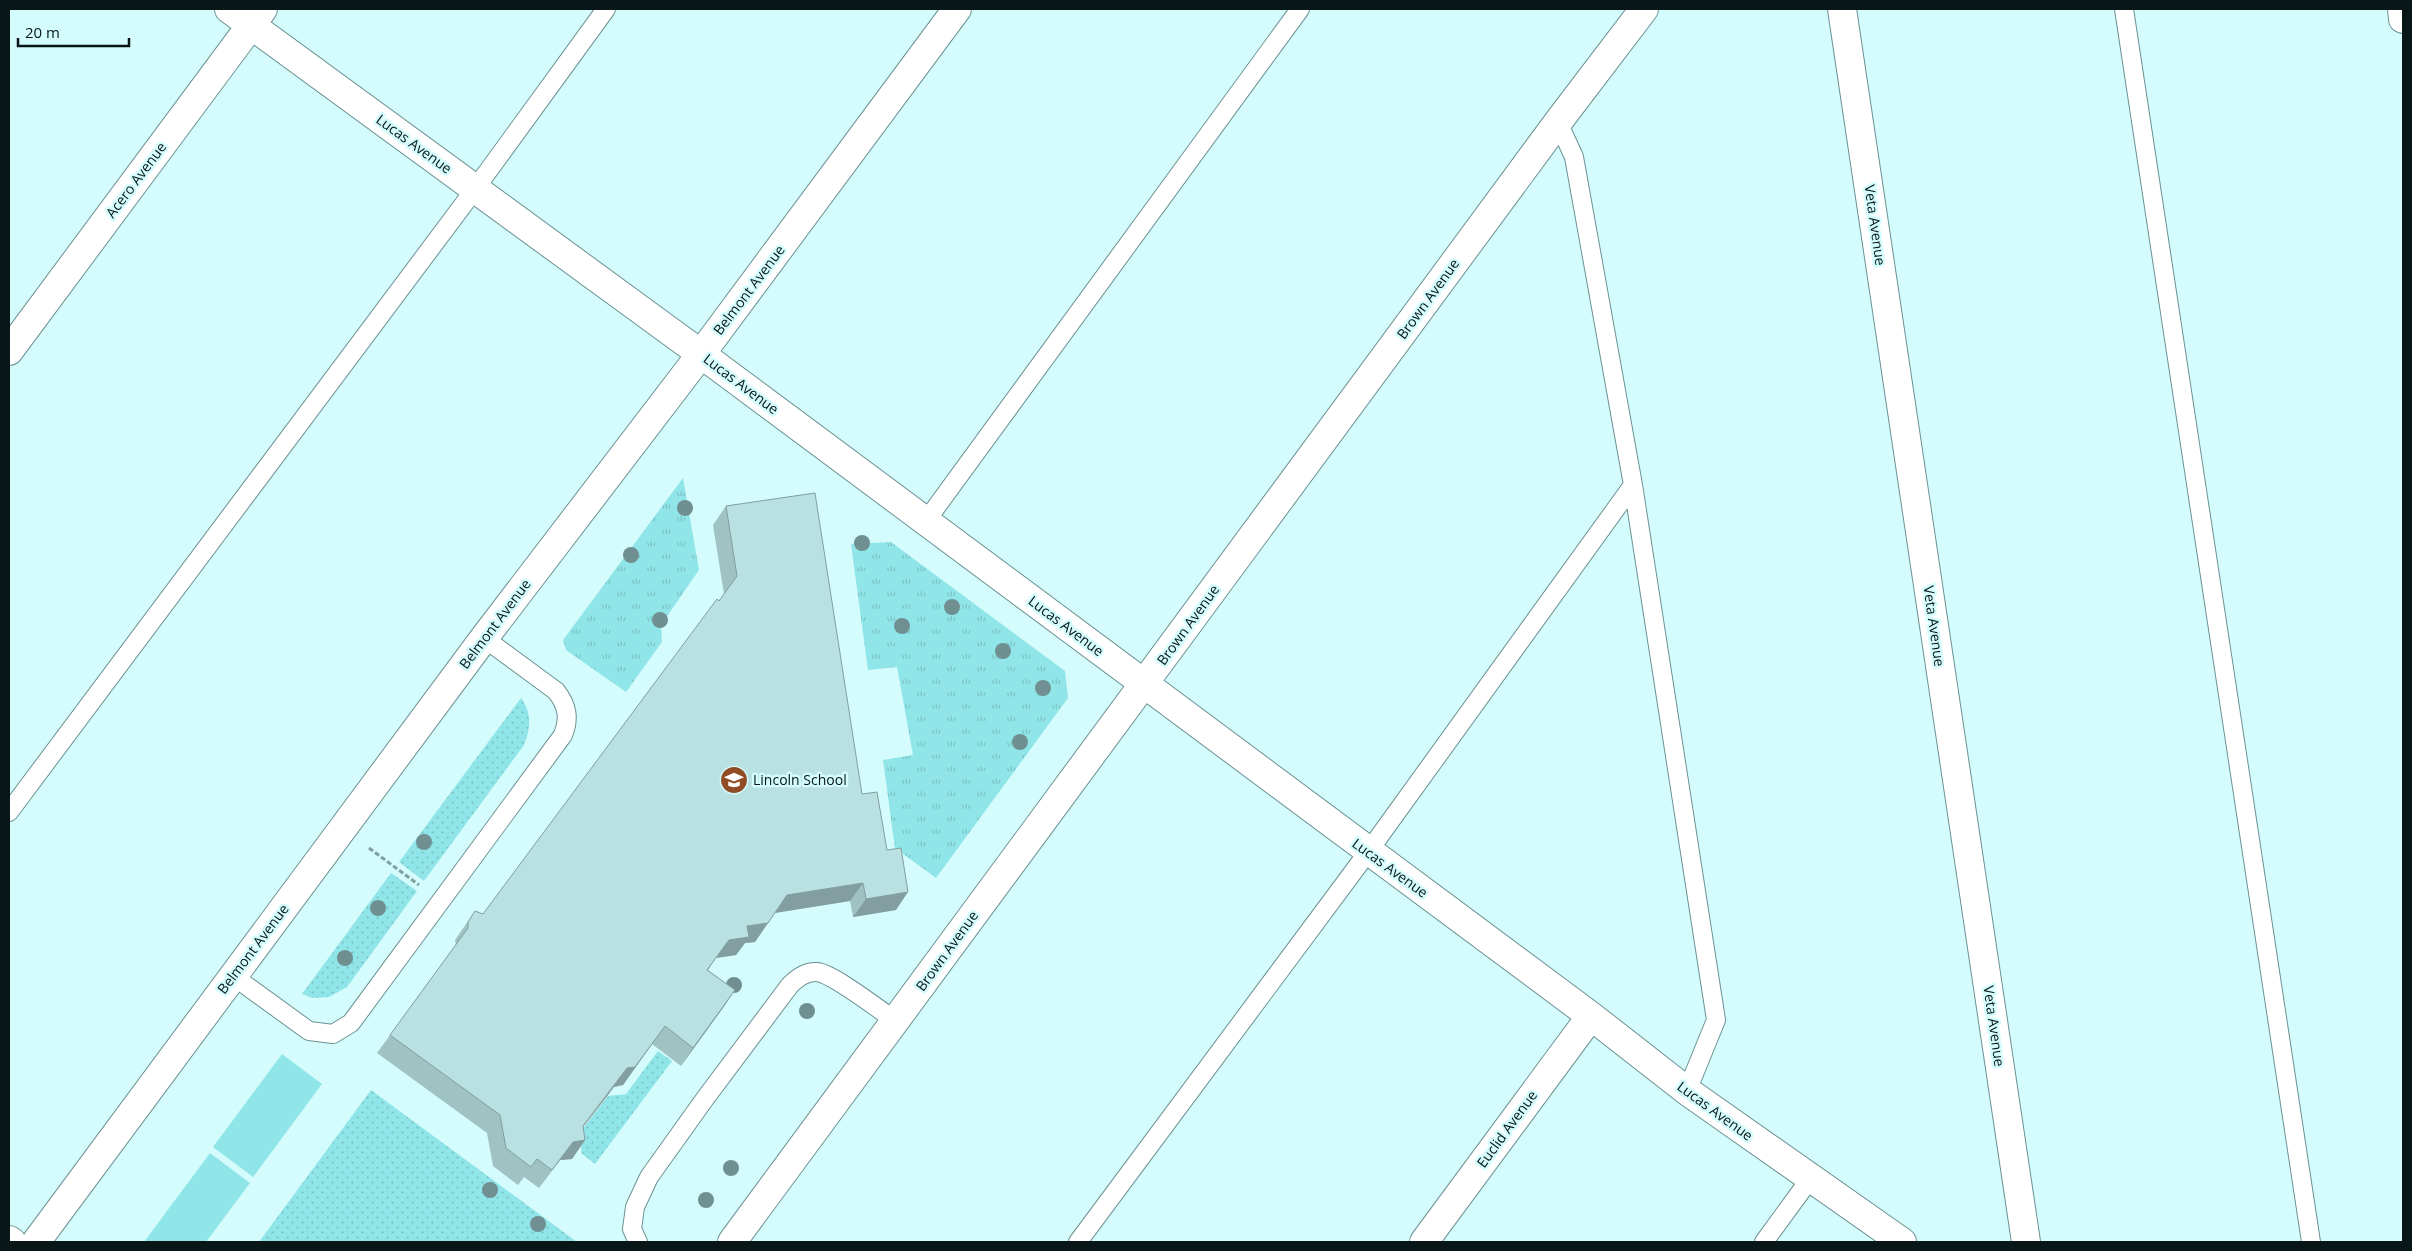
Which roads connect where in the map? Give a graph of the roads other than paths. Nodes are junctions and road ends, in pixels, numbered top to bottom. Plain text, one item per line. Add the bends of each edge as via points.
1 (230, 9) edge
2 (606, 9) edge
3 (957, 9) edge
4 (1300, 9) edge
5 (1644, 9) edge
6 (1842, 9) edge
7 (2124, 9) edge
8 (2402, 9) edge
9 (257, 17) edge
10 (2403, 19) edge
11 (1558, 122) junction
12 (475, 189) junction
13 (9, 351) edge
14 (701, 354) junction
15 (1633, 485) junction
16 (926, 522) junction
17 (484, 638) junction
18 (1144, 685) junction
19 (9, 812) edge
20 (1368, 852) junction
21 (233, 976) junction
22 (1591, 1016) junction
23 (896, 1021) junction
24 (1687, 1092) junction
25 (1810, 1179) junction
26 (9, 1240) edge
27 (12, 1242) edge
28 (36, 1242) edge
29 (638, 1242) edge
30 (732, 1242) edge
31 (1078, 1242) edge
32 (1424, 1242) edge
33 (1764, 1242) edge
34 (1902, 1242) edge
35 (2026, 1242) edge
36 (2311, 1242) edge

1 - 9 street, Lucas Avenue
2 - 12 lane
3 - 14 street, Belmont Avenue
4 - 16 lane
5 - 11 street, Brown Avenue
6 - 35 street, Veta Avenue
7 - 36 lane
8 - 10 street
9 - 12 street, Lucas Avenue
9 - 13 street, Acero Avenue
11 - 15 lane via 1574,157
11 - 18 street, Brown Avenue
12 - 14 street, Lucas Avenue
12 - 19 lane
14 - 16 street, Lucas Avenue
14 - 17 street, Belmont Avenue
15 - 20 lane
15 - 24 lane via 1716,1020
16 - 18 street, Lucas Avenue
17 - 21 street, Belmont Avenue
17 - 21 lane via 556,690 564,700 568,724 351,1023 333,1034 309,1031
18 - 20 street, Lucas Avenue
18 - 23 street, Brown Avenue
20 - 22 street, Lucas Avenue
20 - 31 lane
21 - 28 street, Belmont Avenue
22 - 24 street, Lucas Avenue
22 - 32 street, Euclid Avenue
23 - 29 lane via 831,977 816,972 800,976 704,1100 650,1177 635,1207 632,1229
23 - 30 street, Brown Avenue
24 - 25 street, Lucas Avenue
25 - 33 lane
25 - 34 street, Lucas Avenue
26 - 27 street

